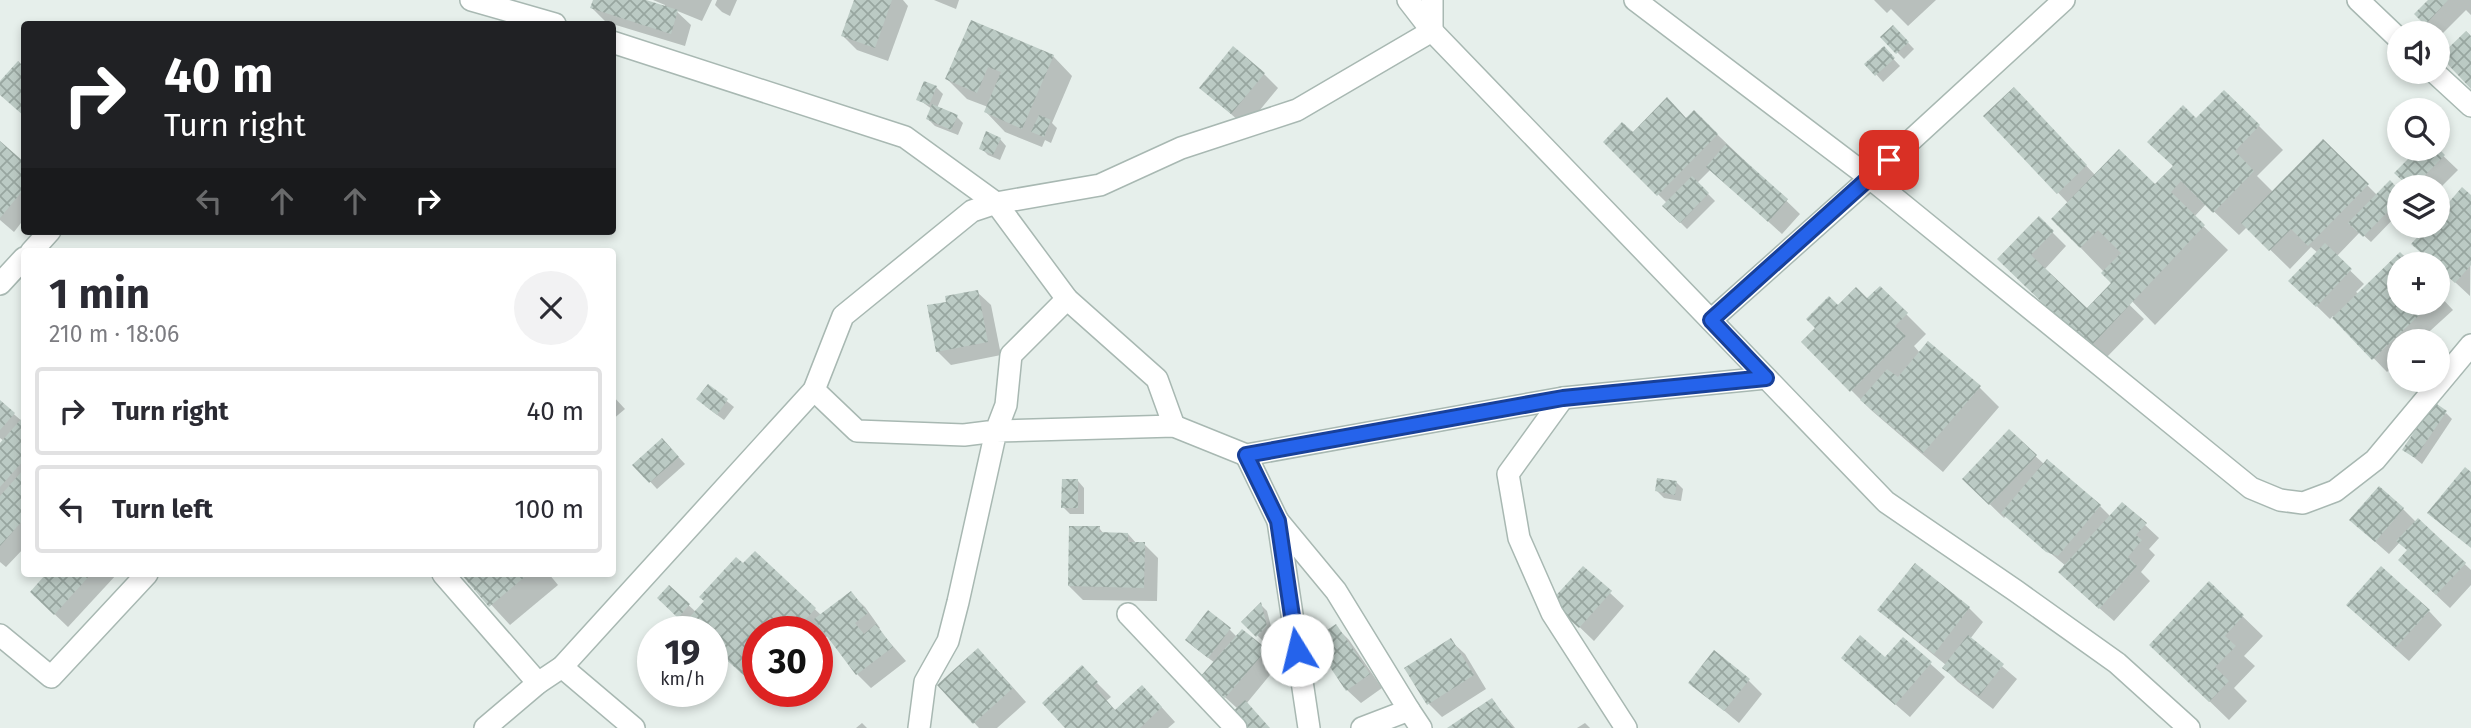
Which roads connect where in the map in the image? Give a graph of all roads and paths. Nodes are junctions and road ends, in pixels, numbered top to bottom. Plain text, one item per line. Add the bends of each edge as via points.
1 (471, 0) edge
2 (1408, 0) edge
3 (1432, 0) edge
4 (1635, 0) edge
5 (2064, 0) edge
6 (2358, 0) edge
7 (544, 15) edge
8 (2387, 28) edge
9 (1432, 31) junction
10 (616, 43) edge
11 (2447, 84) edge
12 (2471, 106) edge
13 (1870, 178) junction
14 (996, 203) junction
15 (46, 235) edge
16 (34, 248) edge
17 (21, 261) edge
18 (0, 284) edge
19 (1067, 299) junction
20 (1711, 320) junction
21 (2471, 345) edge
22 (1766, 378) junction
23 (814, 390) junction
24 (1563, 398) junction
25 (1174, 426) junction
26 (996, 431) junction
27 (1246, 455) junction
28 (1278, 521) junction
29 (144, 577) edge
30 (446, 577) edge
31 (1128, 614) dead end
32 (0, 635) edge
33 (562, 667) junction
34 (538, 683) junction
35 (1409, 710) junction
36 (485, 728) edge
37 (634, 728) edge
38 (919, 728) edge
39 (1236, 728) edge
40 (1309, 728) edge
41 (1362, 728) edge
42 (1421, 728) edge
43 (1626, 728) edge
44 (2189, 728) edge

1 - 7 street
2 - 9 street
3 - 9 street
4 - 13 street
5 - 13 street
6 - 8 street
9 - 14 street via 1297,110 1181,148 1100,185
9 - 20 street
10 - 14 street via 905,137
11 - 12 street
13 - 20 street
13 - 21 street via 2250,488 2280,500 2303,503 2335,491 2375,460
14 - 19 street
14 - 23 street via 972,211 843,316
15 - 16 street
17 - 18 street
19 - 25 street via 1157,379
19 - 26 street via 1011,355 1006,405
20 - 22 street
22 - 24 street
22 - 44 street via 1885,502 2117,663
23 - 26 street via 857,431 964,435
23 - 33 street
24 - 27 street
24 - 43 street via 1508,474 1519,538 1552,613
25 - 26 street
25 - 27 street
26 - 38 street via 958,602 948,640 925,682
27 - 28 street
28 - 35 street via 1336,591
28 - 40 street
29 - 32 street via 51,677
30 - 34 street
31 - 39 street
33 - 34 street
33 - 37 street
34 - 36 street
35 - 41 street
35 - 42 street

